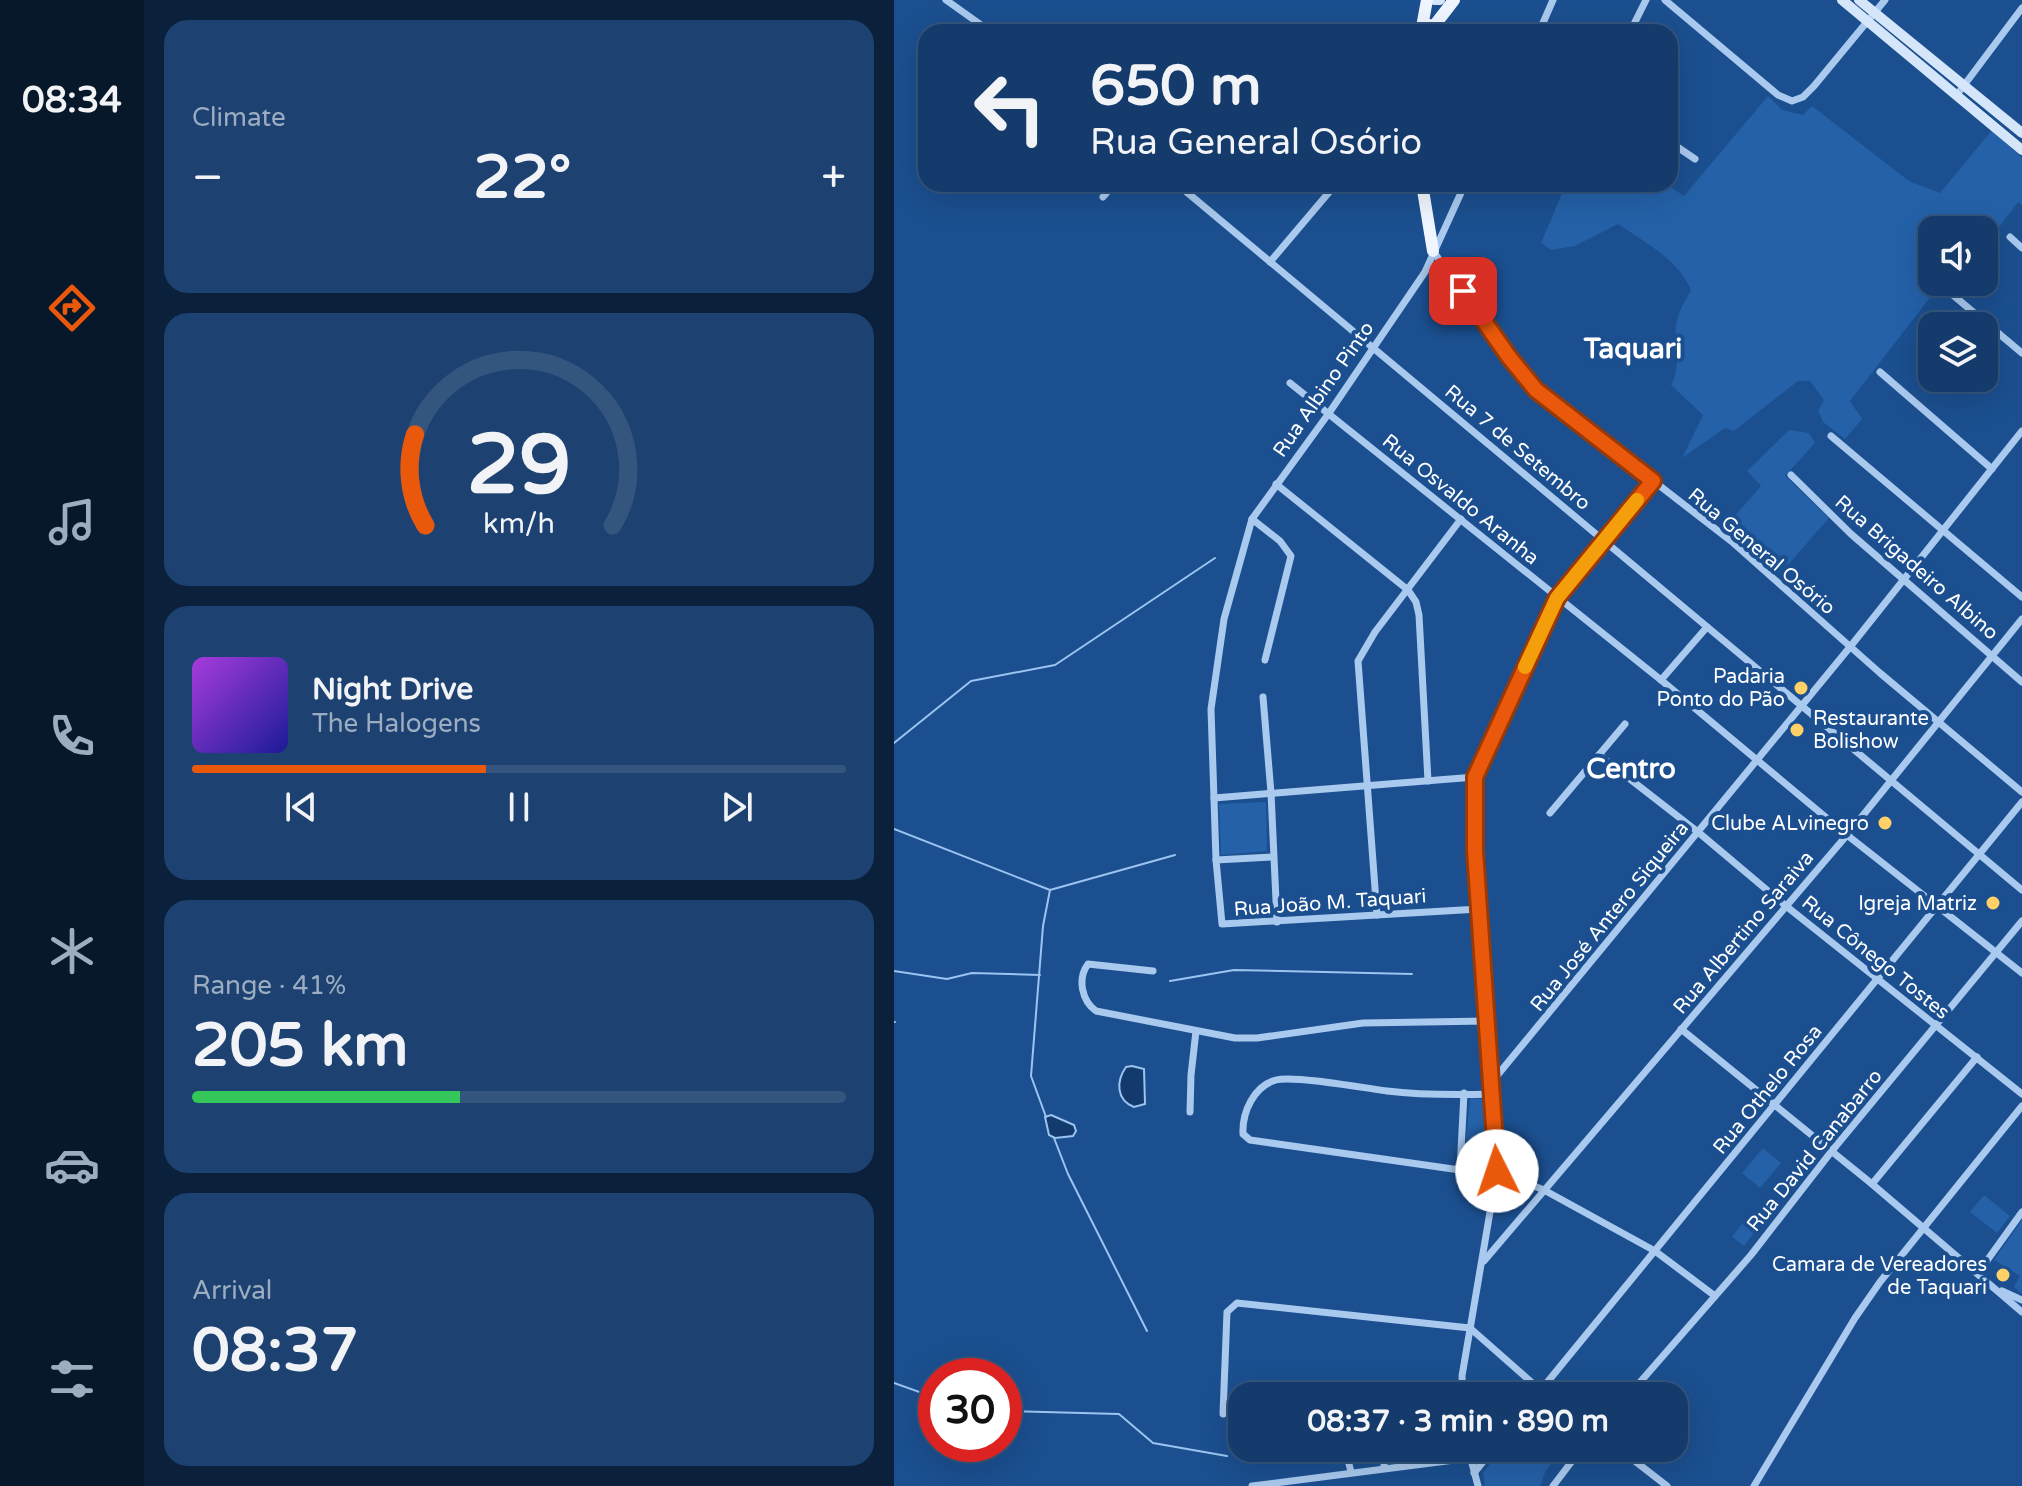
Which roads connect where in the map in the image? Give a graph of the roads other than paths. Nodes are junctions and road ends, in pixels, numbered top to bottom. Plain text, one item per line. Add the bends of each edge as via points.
1 (946, 0) edge
2 (1427, 0) edge
3 (1439, 0) edge
4 (1454, 0) edge
5 (1553, 0) edge
6 (1646, 0) edge
7 (1665, 0) edge
8 (1842, 0) edge
9 (1859, 0) edge
10 (1885, 0) edge
11 (2022, 8) edge
12 (1871, 18) junction
13 (980, 24) edge
14 (1427, 24) edge
15 (1429, 24) edge
16 (1431, 24) edge
17 (1542, 24) edge
18 (1634, 24) edge
19 (1963, 86) junction
20 (1956, 96) junction
21 (2022, 133) edge
22 (1678, 147) edge
23 (2022, 150) edge
24 (1695, 159) dead end
25 (1107, 192) edge
26 (1187, 192) edge
27 (1329, 192) edge
28 (1423, 192) edge
29 (1461, 192) edge
30 (1103, 197) dead end
31 (2010, 237) dead end
32 (2022, 248) edge
33 (1433, 251) junction
34 (1270, 262) junction
35 (1954, 296) edge
36 (1372, 346) junction
37 (2022, 353) edge
38 (1880, 372) dead end
39 (1290, 383) dead end
40 (1329, 413) junction
41 (2022, 431) edge
42 (1831, 436) dead end
43 (1992, 469) junction
44 (1791, 475) dead end
45 (1653, 481) junction
46 (1276, 484) junction
47 (1252, 519) junction
48 (1461, 519) junction
49 (1942, 532) junction
50 (1604, 540) junction
51 (1904, 580) junction
52 (1408, 590) junction
53 (2022, 597) edge
54 (1557, 598) junction
55 (2022, 619) edge
56 (1707, 627) junction
57 (1850, 647) junction
58 (1993, 654) junction
59 (1265, 660) dead end
60 (1661, 680) junction
61 (2022, 682) edge
62 (1263, 697) dead end
63 (1802, 707) junction
64 (1939, 722) junction
65 (1625, 724) dead end
66 (1599, 755) junction
67 (1757, 760) junction
68 (1475, 777) junction
69 (1892, 780) junction
70 (1428, 781) junction
71 (1366, 786) junction
72 (2022, 792) edge
73 (1271, 793) junction
74 (1214, 798) junction
75 (2022, 802) edge
76 (1550, 813) dead end
77 (1698, 832) junction
78 (1847, 835) junction
79 (1979, 853) junction
80 (1273, 857) junction
81 (1216, 860) junction
82 (1219, 886) joint
83 (2022, 890) edge
84 (1786, 906) junction
85 (1937, 906) junction
86 (1479, 909) junction
87 (1377, 915) junction
88 (2022, 921) edge
89 (1277, 922) junction
90 (1997, 952) junction
91 (1153, 971) dead end
92 (2022, 973) edge
93 (1877, 979) junction
94 (1487, 1021) junction
95 (1935, 1026) junction
96 (1681, 1029) junction
97 (1196, 1031) junction
98 (1977, 1057) junction
99 (1491, 1083) junction
100 (1464, 1093) junction
101 (1492, 1094) junction
102 (2022, 1094) edge
103 (1774, 1106) junction
104 (2022, 1106) edge
105 (1190, 1112) dead end
106 (1831, 1152) junction
107 (1460, 1170) junction
108 (1497, 1171) junction
109 (1872, 1184) junction
110 (1544, 1190) junction
111 (2022, 1212) edge
112 (1924, 1227) junction
113 (1655, 1251) junction
114 (1483, 1263) junction
115 (1978, 1273) junction
116 (1996, 1288) junction
117 (1715, 1296) junction
118 (2022, 1300) edge
119 (2022, 1312) edge
120 (1470, 1328) junction
121 (1462, 1382) edge
122 (1528, 1382) edge
123 (1551, 1382) edge
124 (1640, 1382) edge
125 (1223, 1414) dead end
126 (1348, 1462) edge
127 (1384, 1462) edge
128 (1432, 1462) edge
129 (1471, 1462) edge
130 (1483, 1462) edge
131 (1571, 1462) edge
132 (1636, 1462) edge
133 (1384, 1467) junction
134 (1351, 1472) junction
135 (1474, 1473) junction
136 (1252, 1486) edge
137 (1478, 1486) edge
138 (1553, 1486) edge
139 (1667, 1486) edge
140 (1754, 1486) edge

1 - 13 street
2 - 14 main road
3 - 15 main road
4 - 16 main road
5 - 17 street
6 - 18 street
7 - 12 street via 1785,100 1803,97
8 - 12 street
9 - 12 street
10 - 12 street
11 - 19 street
12 - 19 street
12 - 20 street
19 - 20 street
19 - 21 street
20 - 23 street
22 - 24 street
25 - 30 street
26 - 34 street, Rua 7 de Setembro
27 - 34 street
28 - 33 main road
29 - 33 street, Rua Albino Pinto
31 - 32 street
33 - 36 street, Rua Albino Pinto via 1425,272
33 - 45 street, Rua General Osório via 1522,376
34 - 36 street, Rua 7 de Setembro
35 - 37 street
36 - 40 street, Rua Albino Pinto
36 - 50 street, Rua 7 de Setembro
38 - 43 street
39 - 40 street, Rua Osvaldo Aranha
40 - 46 street, Rua Albino Pinto
40 - 48 street, Rua Osvaldo Aranha
41 - 43 street, Rua José Antero Siqueira
42 - 49 street
43 - 49 street, Rua José Antero Siqueira
44 - 51 street, Rua Brigadeiro Albino
45 - 50 street
45 - 57 street, Rua General Osório via 1731,541
46 - 47 street, Rua Albino Pinto
46 - 52 street
47 - 59 street via 1291,556
47 - 74 street, Rua Albino Pinto via 1224,619 1211,709
48 - 52 street
48 - 54 street, Rua Osvaldo Aranha
49 - 51 street, Rua José Antero Siqueira
49 - 53 street
50 - 54 street
50 - 56 street, Rua 7 de Setembro
51 - 57 street, Rua José Antero Siqueira
51 - 58 street, Rua Brigadeiro Albino
52 - 70 street via 1419,615
52 - 71 street via 1358,661
54 - 60 street, Rua Osvaldo Aranha
54 - 68 street
55 - 58 street, Rua Albertino Saraiva
56 - 60 street
56 - 63 street, Rua 7 de Setembro
57 - 63 street, Rua José Antero Siqueira
57 - 64 street, Rua General Osório
58 - 61 street, Rua Brigadeiro Albino
58 - 64 street, Rua Albertino Saraiva
60 - 67 street, Rua Osvaldo Aranha
62 - 73 street
63 - 67 street, Rua José Antero Siqueira
63 - 69 street, Rua 7 de Setembro
64 - 69 street, Rua Albertino Saraiva
64 - 72 street, Rua General Osório
65 - 66 street
66 - 76 street
66 - 77 street, Rua Cônego Tostes
67 - 77 street, Rua José Antero Siqueira
67 - 78 street, Rua Osvaldo Aranha
68 - 70 street
68 - 86 street
69 - 78 street, Rua Albertino Saraiva
69 - 79 street, Rua 7 de Setembro
70 - 71 street
71 - 73 street
71 - 87 street
73 - 74 street
73 - 80 street
74 - 81 street, Rua Albino Pinto
75 - 79 street, Rua Othelo Rosa
77 - 84 street, Rua Cônego Tostes
77 - 99 street, Rua José Antero Siqueira
78 - 84 street, Rua Albertino Saraiva
78 - 85 street, Rua Osvaldo Aranha
79 - 83 street, Rua 7 de Setembro
79 - 85 street, Rua Othelo Rosa
80 - 81 street
80 - 89 street
81 - 82 street, Rua Albino Pinto
82 - 89 street, Rua João M. Taquari via 1224,925
84 - 93 street, Rua Cônego Tostes
84 - 96 street, Rua Albertino Saraiva
85 - 90 street, Rua Osvaldo Aranha
85 - 93 street, Rua Othelo Rosa
86 - 87 street, Rua João M. Taquari
86 - 94 street
87 - 89 street, Rua João M. Taquari
88 - 90 street, Rua David Canabarro
90 - 92 street, Rua Osvaldo Aranha
90 - 95 street, Rua David Canabarro
91 - 97 street via 1088,964 1082,983 1086,1001 1096,1011
93 - 95 street, Rua Cônego Tostes
93 - 103 street, Rua Othelo Rosa
94 - 97 street via 1363,1023 1257,1038
94 - 99 street
95 - 98 street, Rua Cônego Tostes
95 - 106 street, Rua David Canabarro
96 - 103 street
96 - 110 street, Rua Albertino Saraiva
97 - 105 street
98 - 102 street, Rua Cônego Tostes
98 - 109 street
99 - 101 street
100 - 101 street
100 - 107 street
100 - 107 street via 1286,1079 1269,1083 1250,1102 1242,1129 1250,1140
101 - 108 street
103 - 106 street
103 - 113 street, Rua Othelo Rosa
104 - 112 street
106 - 109 street
106 - 117 street, Rua David Canabarro
107 - 108 street
108 - 110 street
108 - 114 street
109 - 112 street
110 - 113 street
110 - 114 street, Rua Albertino Saraiva
111 - 115 street
112 - 115 street
112 - 140 street via 1842,1337
113 - 117 street
113 - 123 street, Rua Othelo Rosa
114 - 120 street
115 - 116 street
116 - 118 street
116 - 119 street
117 - 124 street, Rua David Canabarro
120 - 121 street
120 - 122 street
120 - 125 street via 1237,1303 1227,1312
126 - 134 street
127 - 133 street
128 - 133 street
129 - 135 street
130 - 135 street
131 - 138 street
132 - 139 street
133 - 134 street
134 - 136 street
135 - 137 street

